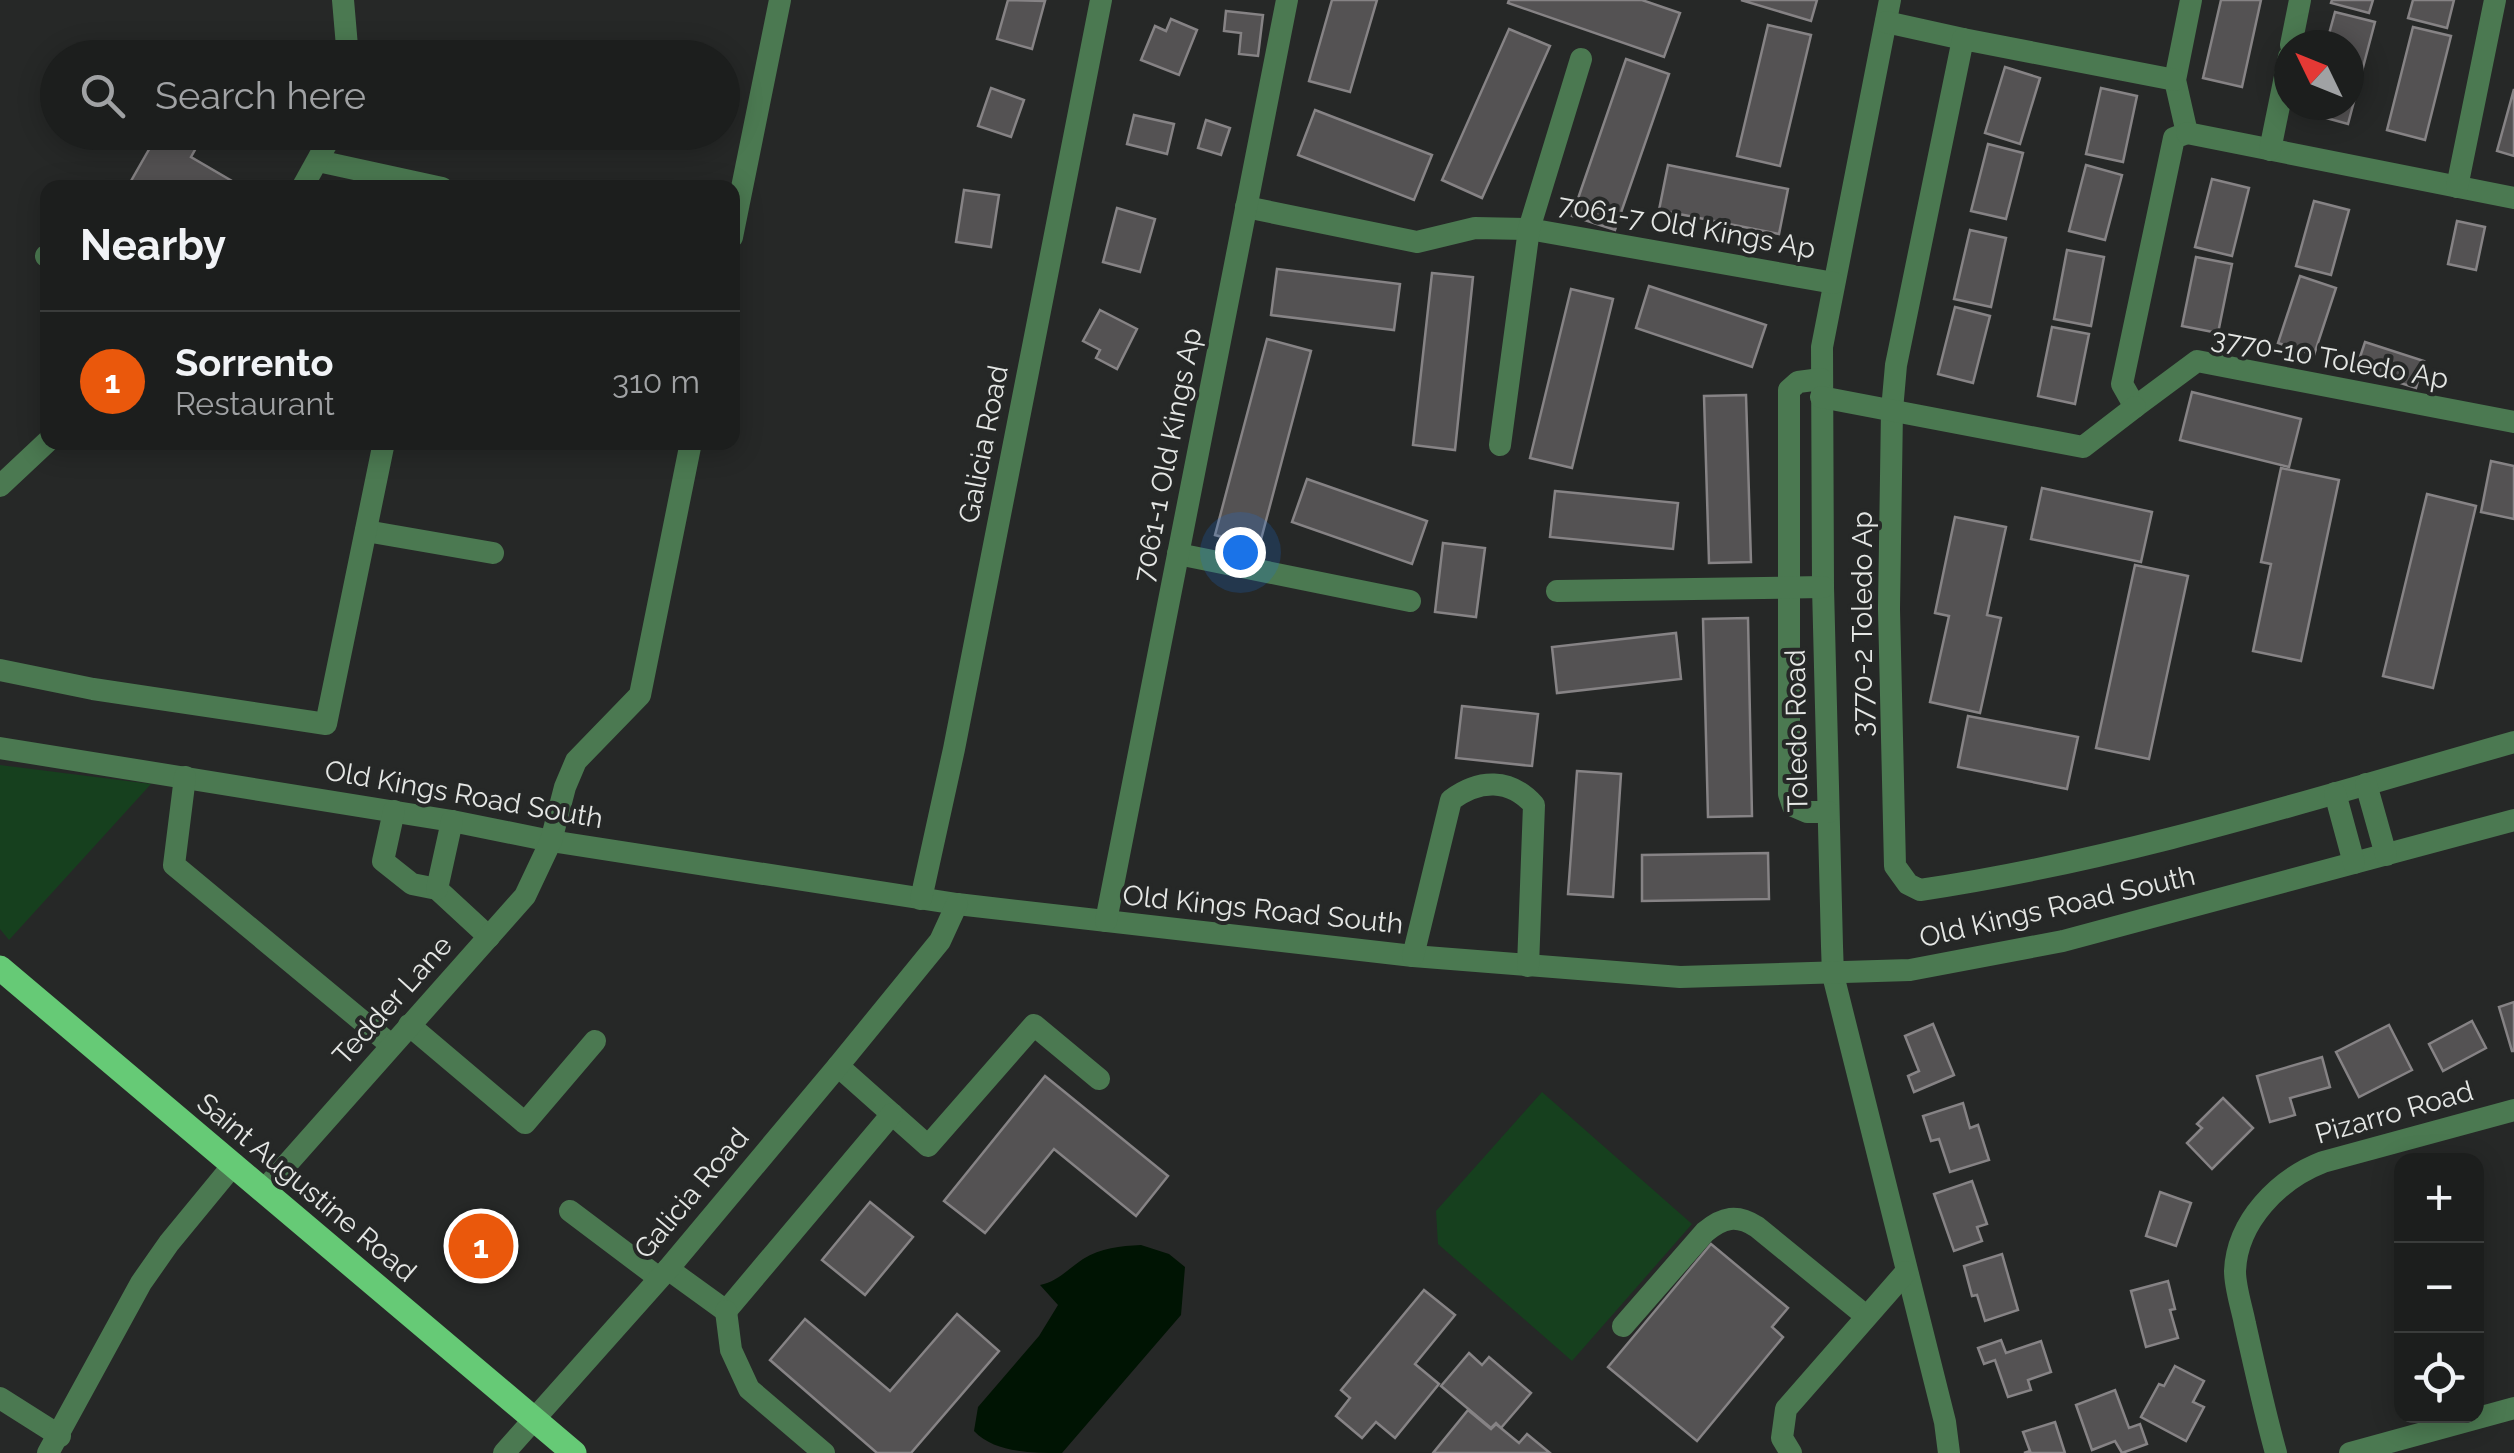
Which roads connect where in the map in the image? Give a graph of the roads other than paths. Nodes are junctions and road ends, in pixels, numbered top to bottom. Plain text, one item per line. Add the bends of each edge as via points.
1 (344, 0) edge
2 (780, 0) edge
3 (1102, 0) edge
4 (1287, 0) edge
5 (2191, 0) edge
6 (2300, 0) edge
7 (2495, 0) edge
8 (1888, 11) edge
9 (2294, 30) edge
10 (1963, 39) junction
11 (347, 40) edge
12 (1581, 59) dead end
13 (2175, 80) junction
14 (2276, 120) edge
15 (2187, 133) junction
16 (324, 150) edge
17 (2270, 150) junction
18 (318, 161) junction
19 (307, 180) edge
20 (405, 180) edge
21 (2458, 187) junction
22 (740, 197) edge
23 (2514, 198) edge
24 (1246, 207) junction
25 (1529, 229) junction
26 (1834, 283) junction
27 (1821, 388) junction
28 (2136, 407) junction
29 (1892, 410) junction
30 (2514, 422) edge
31 (1500, 444) dead end
32 (40, 448) edge
33 (382, 450) edge
34 (689, 450) edge
35 (0, 486) edge
36 (366, 531) junction
37 (493, 554) dead end
38 (1178, 554) junction
39 (1823, 587) junction
40 (1790, 589) junction
41 (1556, 590) dead end
42 (1410, 601) dead end
43 (0, 670) edge
44 (2514, 742) edge
45 (0, 748) edge
46 (185, 776) junction
47 (2366, 784) junction
48 (2335, 793) junction
49 (394, 812) junction
50 (1828, 812) junction
51 (2514, 820) edge
52 (452, 821) junction
53 (552, 841) junction
54 (2386, 855) junction
55 (2354, 863) junction
56 (438, 889) junction
57 (920, 899) junction
58 (957, 904) junction
59 (1106, 922) junction
60 (489, 936) junction
61 (1414, 956) junction
62 (1528, 966) junction
63 (0, 968) edge
64 (1833, 974) junction
65 (408, 1025) junction
66 (595, 1042) dead end
67 (391, 1044) junction
68 (838, 1066) junction
69 (1100, 1079) dead end
70 (2514, 1110) edge
71 (892, 1114) junction
72 (234, 1164) junction
73 (264, 1190) junction
74 (570, 1210) dead end
75 (1906, 1272) junction
76 (663, 1273) junction
77 (726, 1312) junction
78 (1866, 1316) junction
79 (1624, 1326) dead end
80 (0, 1398) edge
81 (2511, 1417) edge
82 (533, 1419) junction
83 (54, 1444) edge
84 (504, 1453) edge
85 (574, 1453) edge
86 (824, 1453) edge
87 (1792, 1453) edge
88 (1949, 1453) edge
89 (2276, 1453) edge
90 (2350, 1453) edge

1 - 11 street
2 - 22 street
3 - 57 street, Galicia Road
4 - 24 street, 7061-1 Old Kings Ap
5 - 13 street
6 - 9 street
7 - 21 street
8 - 10 street
8 - 26 street, Toledo Road
10 - 13 street
10 - 29 street, 3770-2 Toledo Ap
12 - 25 street
13 - 15 street
14 - 17 street
15 - 17 street
15 - 28 street via 2174,138 2122,384
16 - 18 street
17 - 21 street
18 - 19 street
18 - 20 street
21 - 23 street
24 - 25 street, 7061-7 Old Kings Ap via 1417,242 1475,228
24 - 38 street, 7061-1 Old Kings Ap
25 - 26 street, 7061-7 Old Kings Ap
25 - 31 street
26 - 27 street, Toledo Road
27 - 29 street, 3770-10 Toledo Ap
27 - 39 street, Toledo Road
27 - 40 street via 1798,382 1789,390
28 - 29 street, 3770-10 Toledo Ap via 2083,446
28 - 30 street, 3770-10 Toledo Ap via 2197,360
29 - 48 street, 3770-2 Toledo Ap via 1894,850 1895,866 1908,884 1920,890 2066,864
32 - 35 street
33 - 36 street
34 - 53 street, Tedder Lane via 640,695 576,760
36 - 37 street
36 - 43 street via 326,724
38 - 42 street
38 - 59 street, 7061-1 Old Kings Ap
39 - 40 street
39 - 50 street, Toledo Road
40 - 41 street
40 - 50 street via 1789,794 1793,806
44 - 47 street, 3770-2 Toledo Ap
45 - 46 street, Old Kings Road South
46 - 49 street, Old Kings Road South
46 - 67 street via 174,865
47 - 48 street, 3770-2 Toledo Ap
47 - 54 street
48 - 55 street
49 - 52 street, Old Kings Road South
49 - 56 street via 383,861 412,884
50 - 64 street, Toledo Road
51 - 54 street, Old Kings Road South
52 - 53 street, Old Kings Road South
52 - 56 street
53 - 57 street, Old Kings Road South
53 - 60 street, Tedder Lane via 525,896
54 - 55 street, Old Kings Road South
55 - 64 street, Old Kings Road South via 2063,941 1910,970
56 - 60 street
57 - 58 street, Old Kings Road South
58 - 59 street, Old Kings Road South
58 - 68 street, Galicia Road via 940,941
59 - 61 street, Old Kings Road South
60 - 65 street, Tedder Lane
61 - 62 street, Old Kings Road South
61 - 62 street via 1452,800 1469,786 1506,784 1534,805
62 - 64 street, Old Kings Road South via 1680,977
63 - 72 main road, Saint Augustine Road
64 - 75 street, Toledo Road
65 - 66 street via 525,1123
65 - 67 street, Tedder Lane
67 - 73 street, Tedder Lane
68 - 71 street
68 - 76 street, Galicia Road
69 - 71 street via 1034,1025 928,1146
70 - 89 street, Pizarro Road via 2310,1166 2262,1206 2246,1230 2235,1274
71 - 77 street
72 - 73 main road, Saint Augustine Road
72 - 83 street via 141,1283
73 - 82 main road, Saint Augustine Road
74 - 76 street
75 - 78 street
75 - 88 street, Toledo Road
76 - 77 street
76 - 82 street, Galicia Road
77 - 86 street via 731,1350 749,1389
78 - 79 street via 1757,1227 1730,1218 1705,1232
78 - 87 street via 1786,1409 1782,1438
80 - 83 street
81 - 90 street
82 - 84 street, Galicia Road
82 - 85 main road, Saint Augustine Road

